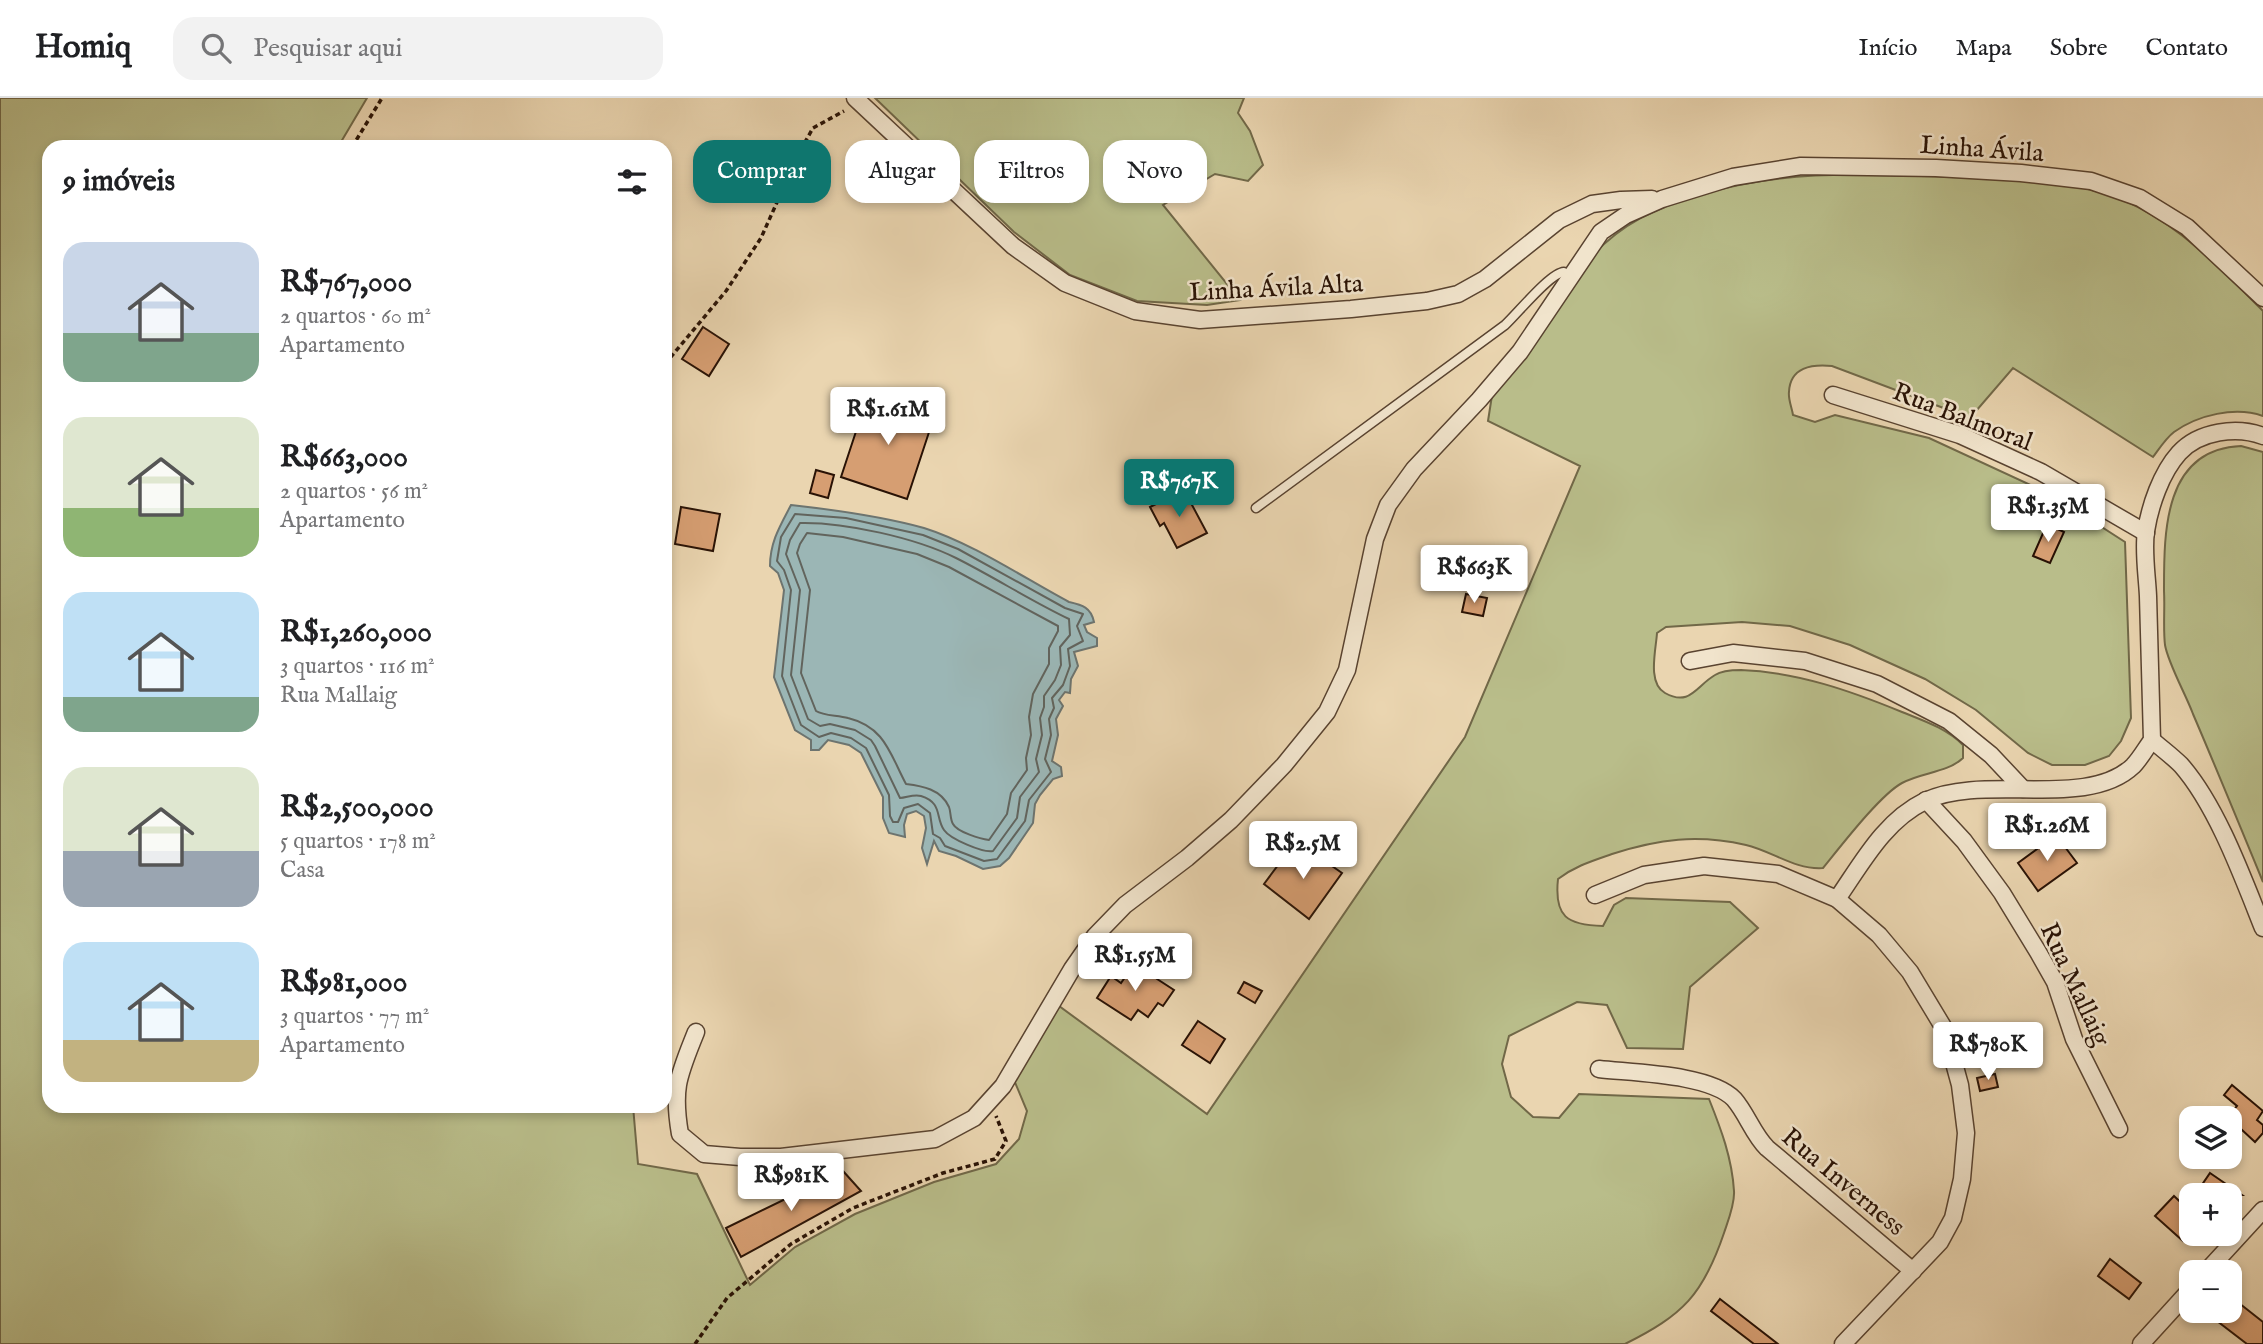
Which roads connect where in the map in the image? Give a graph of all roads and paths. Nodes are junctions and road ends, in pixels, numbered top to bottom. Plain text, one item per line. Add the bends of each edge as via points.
1 (382, 98) edge
2 (858, 101) edge
3 (356, 140) edge
4 (1661, 199) junction
5 (1570, 276) junction
6 (2263, 298) edge
7 (672, 356) edge
8 (1833, 395) dead end
9 (2263, 436) edge
10 (1256, 508) dead end
11 (2146, 533) junction
12 (1690, 661) dead end
13 (2152, 740) junction
14 (2023, 789) junction
15 (1926, 800) junction
16 (1595, 895) dead end
17 (1837, 899) junction
18 (2263, 928) edge
19 (696, 1032) dead end
20 (1599, 1069) dead end
21 (990, 1101) junction
22 (2119, 1129) dead end
23 (2263, 1210) edge
24 (2217, 1260) edge
25 (1913, 1271) junction
26 (2179, 1302) edge
27 (695, 1344) edge
28 (1843, 1344) edge
29 (2141, 1344) edge

1 - 3 path
2 - 4 street, Linha Ávila Alta via 1013,246 1065,283 1135,311 1200,320 1364,308 1458,294 1485,279 1559,220 1592,204
2 - 7 path via 813,128 761,238 726,291
4 - 5 street via 1601,232
4 - 6 street, Linha Ávila via 1733,177 1801,166 1936,168 2091,181 2140,198 2187,227
5 - 10 lane via 1563,272 1551,276 1505,325
5 - 21 street via 1520,352 1414,469 1388,505 1375,539 1347,670 1327,712 1231,820 1125,905 1095,936
8 - 11 street, Rua Balmoral via 1960,435 2041,472
9 - 11 street via 2224,430 2180,452 2166,473
11 - 13 street
12 - 14 street via 1733,653 1805,661 1877,684 1949,721
13 - 14 street via 2132,766 2107,781 2073,788
13 - 18 street via 2181,765 2206,802
14 - 15 street via 1965,789
15 - 17 street via 1900,816 1877,841
15 - 22 street, Rua Mallaig via 1964,841 2038,951 2055,982 2074,1039
16 - 17 street via 1644,875 1704,866 1778,874
17 - 25 street via 1879,935 1917,983 1945,1030 1960,1085 1966,1133 1954,1218 1940,1242
19 - 21 street via 679,1074 675,1103 680,1134 705,1154 781,1157 935,1139 974,1118
20 - 25 street, Rua Inverness via 1717,1086 1734,1099 1767,1149
21 - 27 path via 1006,1141 995,1159 943,1173 853,1208 792,1244 726,1298
23 - 24 street
25 - 28 street
26 - 29 street

